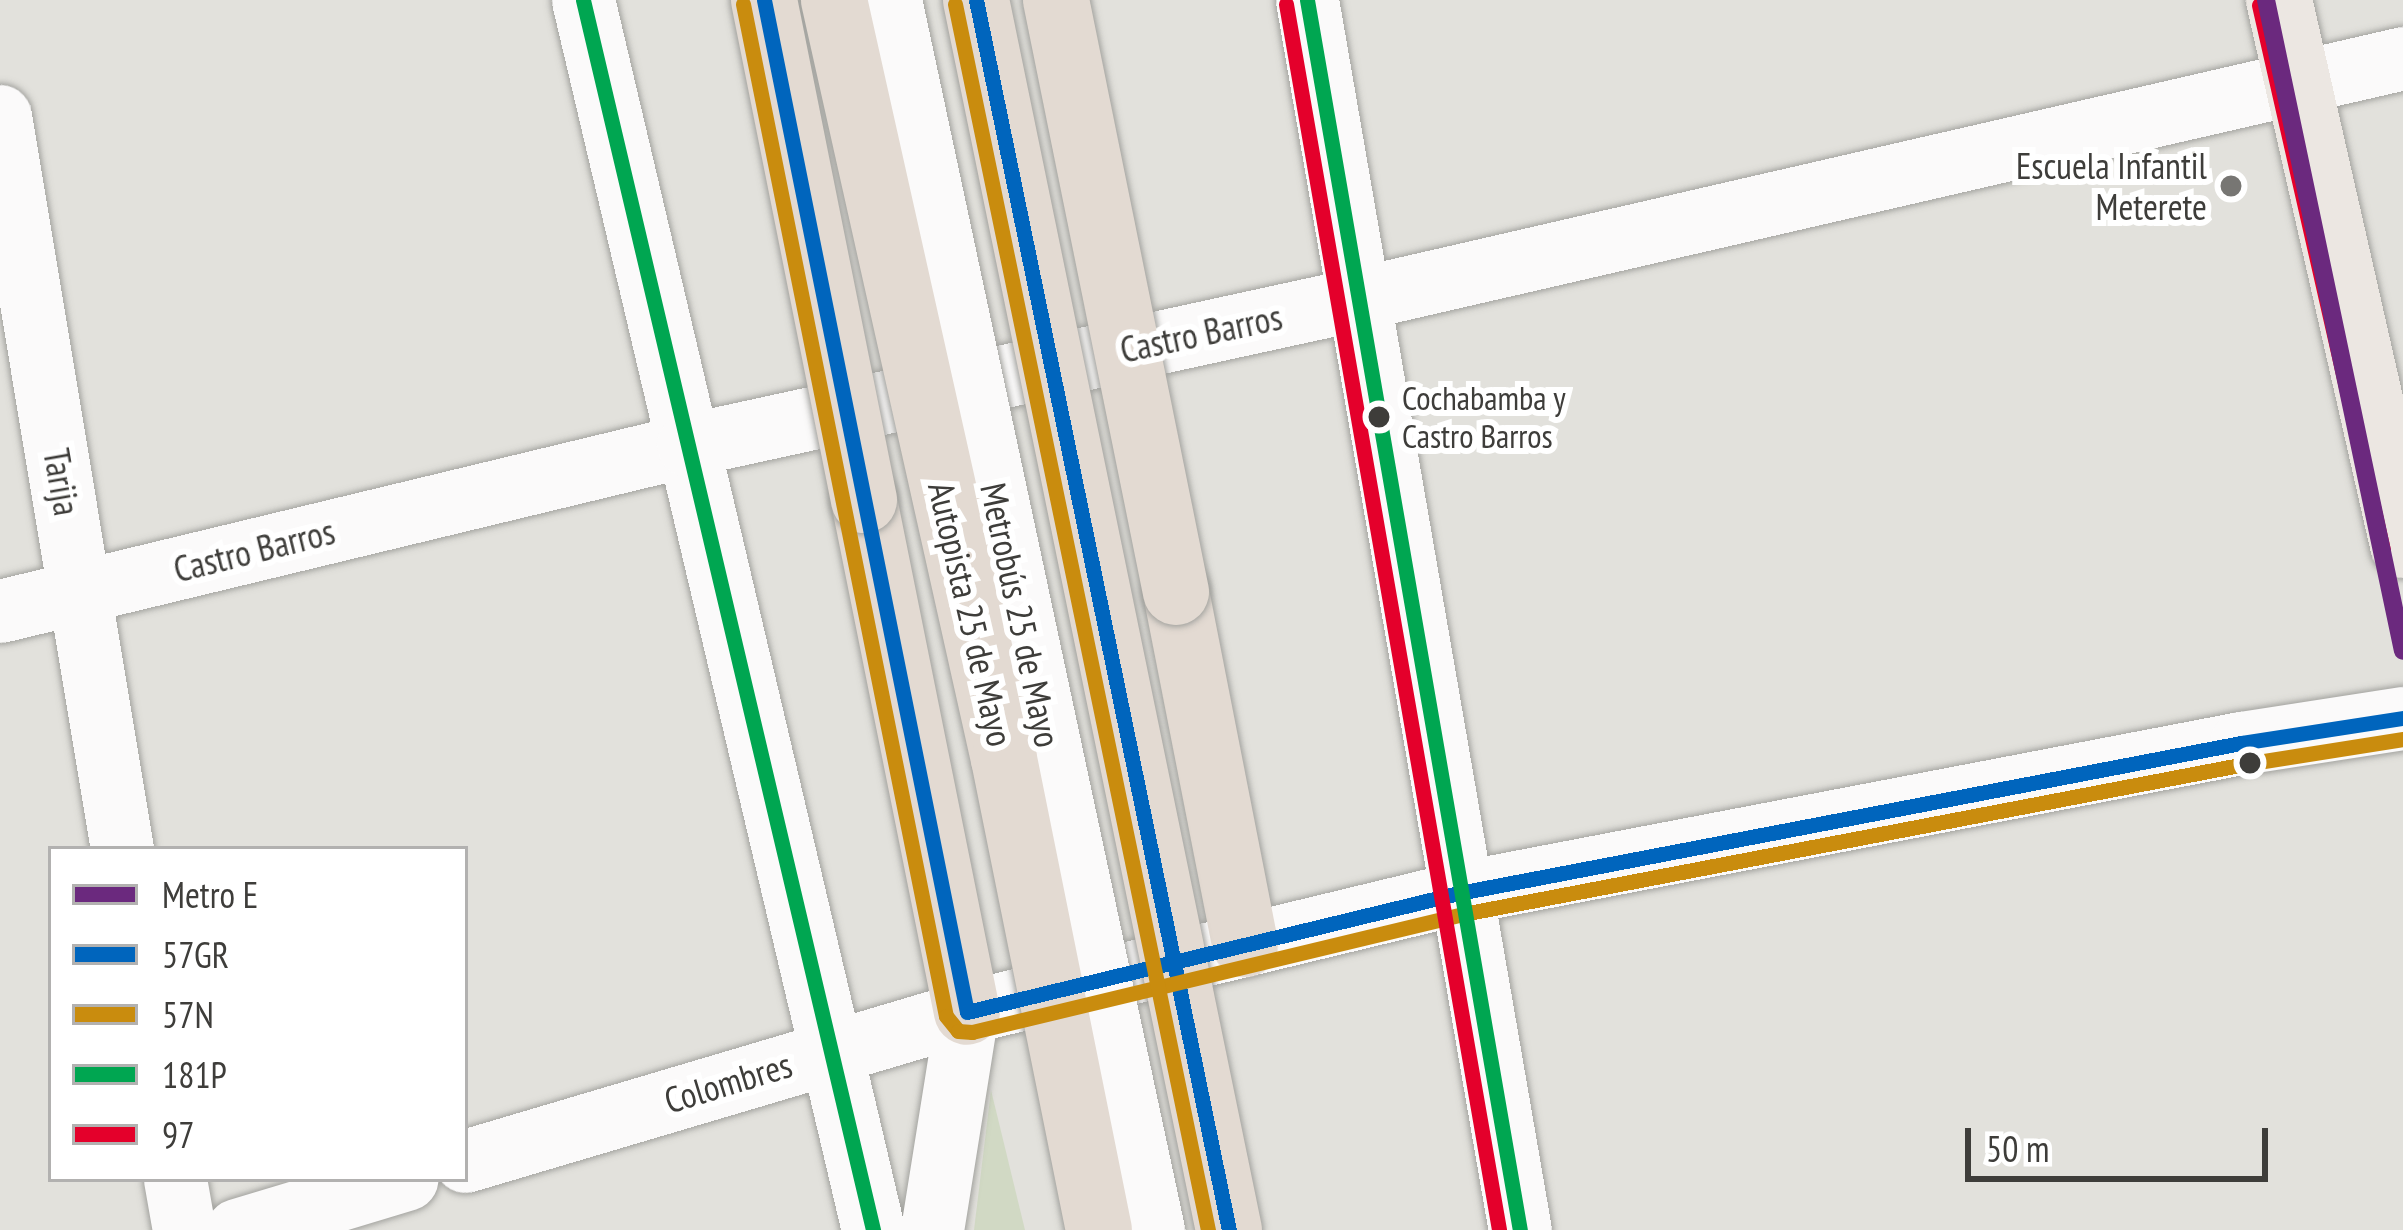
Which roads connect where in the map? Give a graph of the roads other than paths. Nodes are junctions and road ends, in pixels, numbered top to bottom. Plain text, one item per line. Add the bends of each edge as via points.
1 (584, 0) edge
2 (764, 0) edge
3 (833, 0) edge
4 (890, 0) edge
5 (976, 0) edge
6 (1056, 0) edge
7 (1307, 0) edge
8 (2279, 0) edge
9 (2403, 58) edge
10 (2298, 84) junction
11 (0, 116) edge
12 (1358, 299) junction
13 (688, 446) junction
14 (2403, 545) edge
15 (81, 592) junction
16 (0, 611) edge
17 (2403, 718) edge
18 (122, 846) edge
19 (1459, 893) junction
20 (1245, 944) junction
21 (967, 1012) junction
22 (834, 1050) junction
23 (468, 1160) edge
24 (176, 1182) edge
25 (396, 1182) edge
26 (184, 1230) edge
27 (237, 1230) edge
28 (873, 1230) edge
29 (932, 1230) edge
30 (1100, 1230) edge
31 (1153, 1230) edge
32 (1229, 1230) edge
33 (1520, 1230) edge

1 - 13 street
2 - 21 highway, bridge
3 - 30 highway, Autopista 25 de Mayo, bridge via 1004,759
4 - 31 street, Metrobús 25 de Mayo, bridge
5 - 32 highway, bridge
6 - 20 highway, bridge
7 - 12 street
8 - 10 main road
9 - 10 street, Castro Barros
10 - 12 street, Castro Barros
10 - 14 main road
11 - 15 street, Tarija
12 - 13 street, Castro Barros
12 - 19 street
13 - 15 street, Castro Barros
13 - 22 street
15 - 16 street, Castro Barros
15 - 18 street, Tarija
17 - 19 street, Colombres
19 - 20 street, Colombres
19 - 33 street
20 - 21 street, Colombres
21 - 22 street, Colombres
21 - 29 street
22 - 23 street, Colombres
22 - 28 street
24 - 26 street
25 - 27 street

